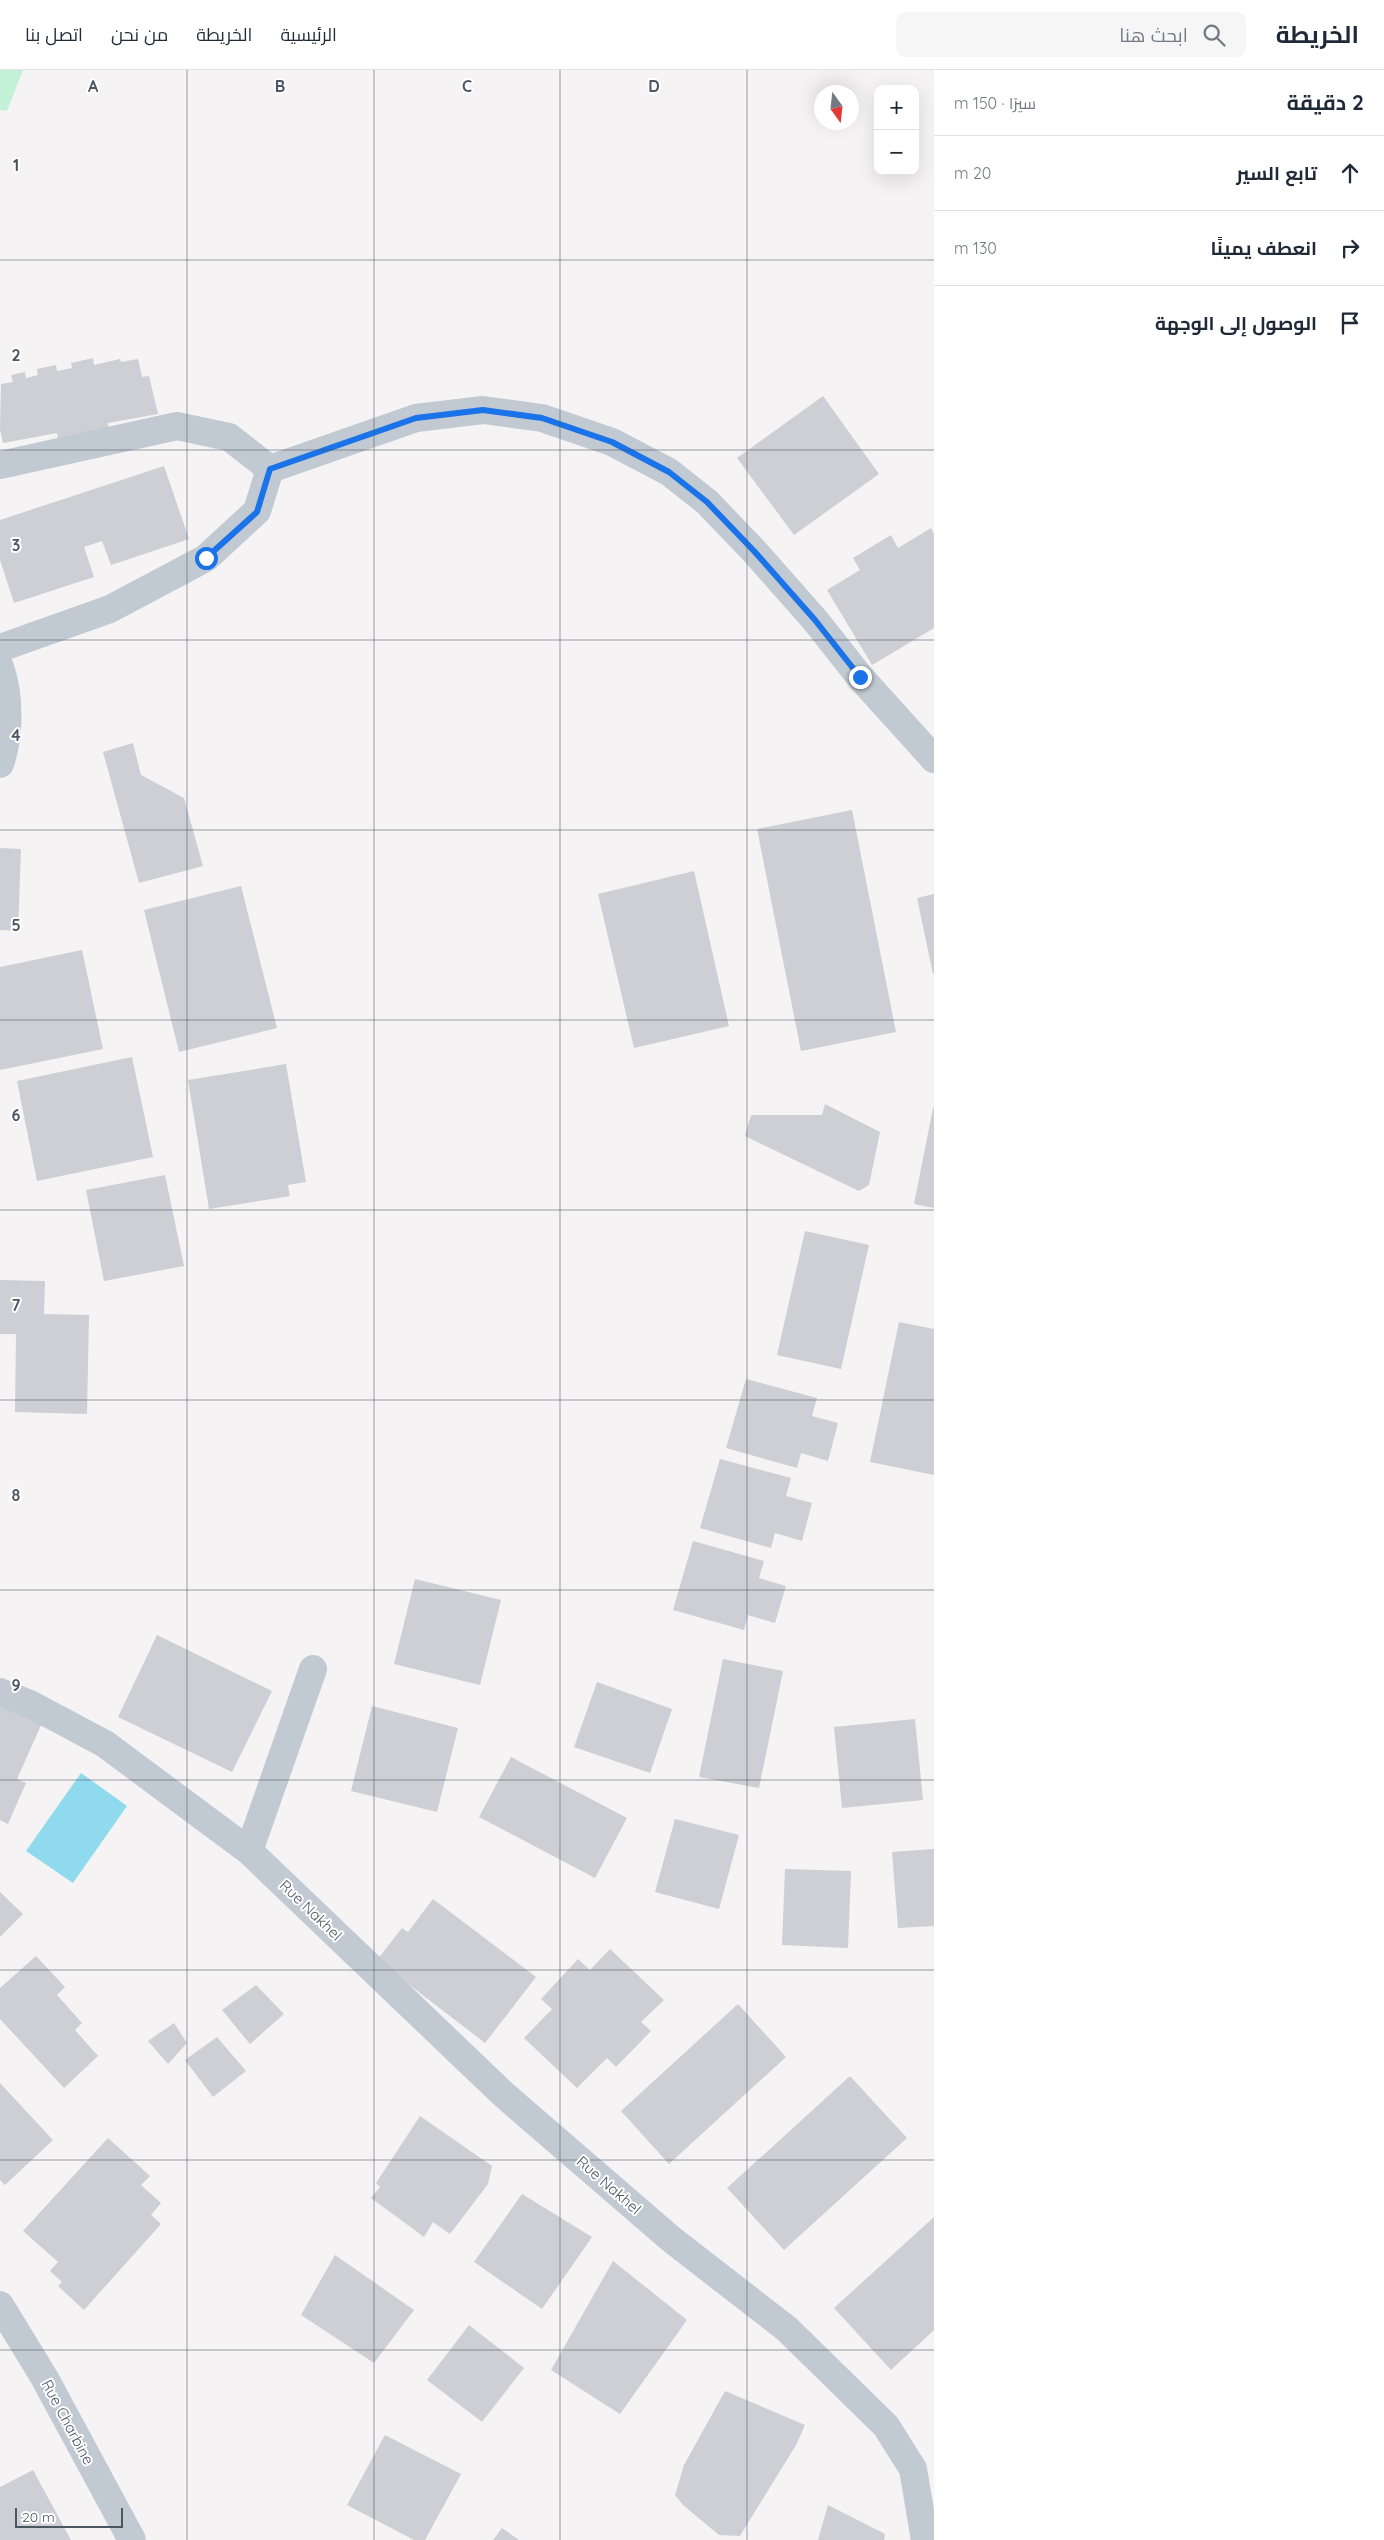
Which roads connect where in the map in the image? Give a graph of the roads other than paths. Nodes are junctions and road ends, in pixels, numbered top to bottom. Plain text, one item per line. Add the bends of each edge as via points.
1 (0, 465) edge
2 (270, 469) junction
3 (0, 648) edge
4 (0, 668) edge
5 (934, 759) edge
6 (0, 764) edge
7 (313, 1668) dead end
8 (0, 1692) edge
9 (250, 1851) junction
10 (0, 2305) edge
11 (132, 2540) edge
12 (925, 2540) edge

1 - 2 street via 177,426 229,437
2 - 3 street via 257,512 206,558 110,609
2 - 5 street via 416,418 483,410 542,418 612,442 669,472 707,502 815,620 860,677
4 - 6 street via 7,702
7 - 9 street
8 - 9 street, Rue Nakhel via 32,1705 105,1744
9 - 12 street, Rue Nakhel via 502,2093 671,2239 787,2329 886,2426 913,2469
10 - 11 street, Rue Charbine via 39,2369

